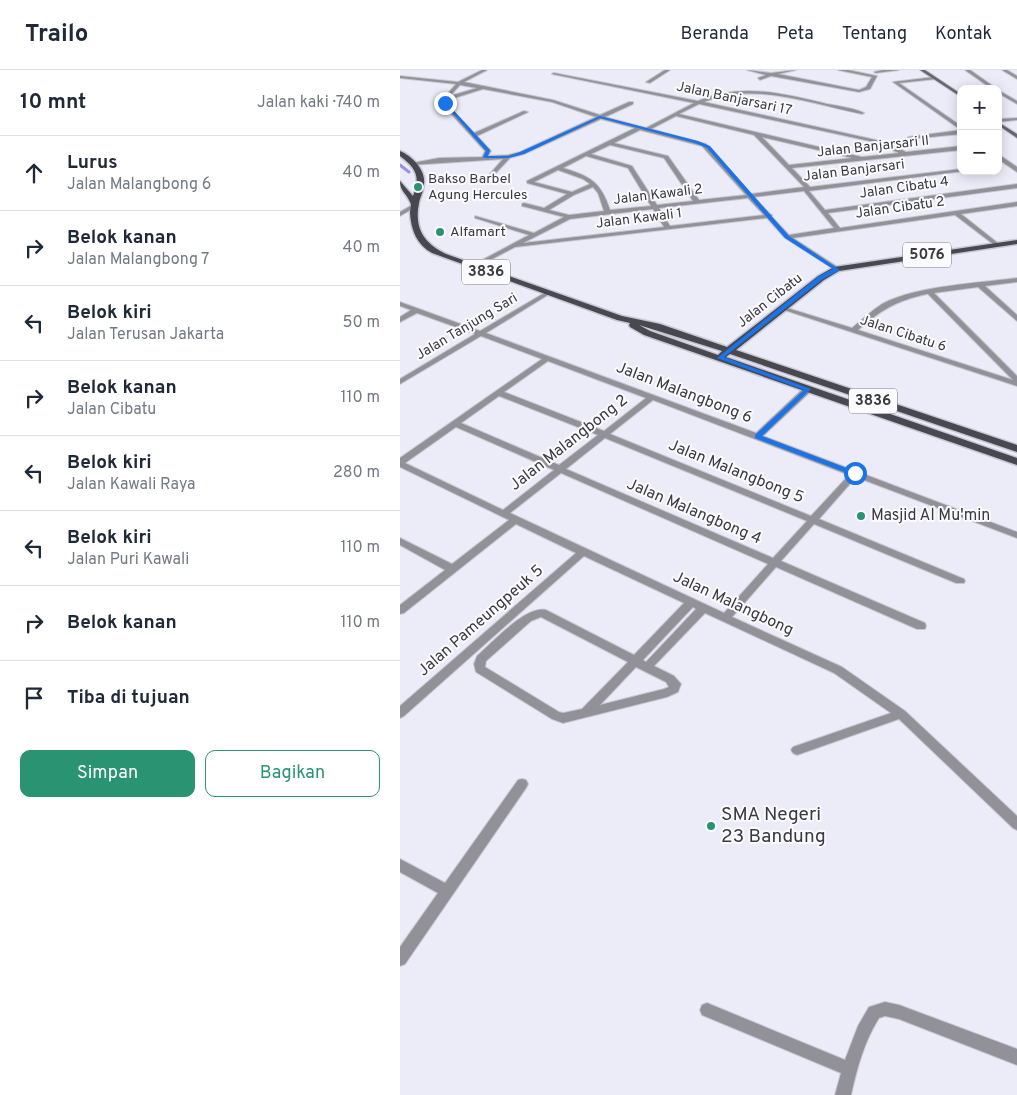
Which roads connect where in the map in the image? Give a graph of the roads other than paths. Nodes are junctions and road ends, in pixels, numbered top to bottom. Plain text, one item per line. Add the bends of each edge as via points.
1 (485, 70) edge
2 (668, 70) edge
3 (749, 70) edge
4 (794, 70) edge
5 (840, 70) edge
6 (898, 70) edge
7 (922, 70) edge
8 (967, 70) edge
9 (1004, 70) edge
10 (554, 74) dead end
11 (772, 74) junction
12 (875, 74) junction
13 (400, 78) edge
14 (934, 78) junction
15 (1017, 78) edge
16 (760, 80) dead end
17 (648, 82) dead end
18 (459, 83) junction
19 (990, 85) edge
20 (485, 87) junction
21 (957, 93) edge
22 (1002, 93) edge
23 (445, 99) junction
24 (630, 103) dead end
25 (700, 103) junction
26 (1017, 103) edge
27 (526, 112) dead end
28 (862, 113) dead end
29 (676, 115) junction
30 (600, 117) junction
31 (1017, 119) edge
32 (1002, 121) edge
33 (1002, 125) edge
34 (957, 127) edge
35 (640, 128) junction
36 (648, 129) junction
37 (957, 131) edge
38 (756, 134) junction
39 (474, 136) junction
40 (1017, 136) edge
41 (911, 137) dead end
42 (610, 143) junction
43 (957, 149) edge
44 (400, 153) edge
45 (585, 154) junction
46 (906, 155) junction
47 (485, 157) junction
48 (508, 157) junction
49 (1002, 158) edge
50 (862, 159) junction
51 (414, 164) junction
52 (1014, 165) edge
53 (788, 167) junction
54 (558, 168) junction
55 (1017, 170) edge
56 (957, 171) edge
57 (492, 174) dead end
58 (408, 180) edge
59 (595, 184) junction
60 (1017, 186) edge
61 (807, 189) junction
62 (572, 194) junction
63 (750, 196) junction
64 (698, 203) junction
65 (415, 204) junction
66 (524, 204) dead end
67 (1017, 204) edge
68 (656, 208) junction
69 (545, 210) junction
70 (823, 212) junction
71 (956, 212) junction
72 (608, 213) junction
73 (400, 214) edge
74 (770, 216) junction
75 (477, 217) dead end
76 (569, 217) junction
77 (668, 228) junction
78 (839, 230) junction
79 (535, 235) junction
80 (787, 237) junction
81 (1017, 242) edge
82 (997, 245) junction
83 (511, 247) junction
84 (472, 267) junction
85 (837, 270) junction
86 (1017, 280) edge
87 (980, 285) junction
88 (548, 293) junction
89 (930, 293) junction
90 (400, 304) edge
91 (782, 308) junction
92 (416, 310) junction
93 (620, 318) junction
94 (1017, 319) edge
95 (400, 320) edge
96 (853, 331) junction
97 (480, 334) junction
98 (729, 351) junction
99 (548, 358) junction
100 (720, 358) junction
101 (1017, 380) edge
102 (400, 382) edge
103 (1017, 384) edge
104 (808, 389) junction
105 (500, 393) junction
106 (652, 397) junction
107 (890, 406) junction
108 (881, 415) junction
109 (456, 424) junction
110 (604, 434) junction
111 (757, 437) junction
112 (1017, 449) edge
113 (1017, 462) edge
114 (400, 463) edge
115 (559, 470) junction
116 (855, 473) junction
117 (504, 513) junction
118 (516, 519) junction
119 (812, 519) junction
120 (1017, 536) edge
121 (400, 541) edge
122 (583, 552) junction
123 (773, 562) junction
124 (452, 569) junction
125 (960, 581) dead end
126 (691, 602) junction
127 (703, 608) junction
128 (400, 610) edge
129 (725, 618) junction
130 (921, 626) dead end
131 (634, 660) junction
132 (647, 667) junction
133 (400, 713) edge
134 (584, 714) junction
135 (901, 714) junction
136 (797, 750) dead end
137 (522, 784) dead end
138 (1017, 824) edge
139 (400, 865) edge
140 (448, 891) junction
141 (400, 959) edge
142 (707, 1010) dead end
143 (1017, 1057) edge
144 (850, 1069) junction
145 (843, 1095) edge

1 - 18 street
2 - 17 street
3 - 11 street
4 - 11 street
5 - 12 street
6 - 12 street
7 - 14 main road
8 - 19 street
9 - 15 street
10 - 25 street, Jalan Banjarsari 17
11 - 12 street via 859,90 868,88
11 - 16 street
13 - 18 street
14 - 21 main road
14 - 34 street via 895,82
18 - 20 street
18 - 23 street
20 - 23 street
20 - 30 street via 562,103
22 - 26 street
23 - 39 street via 447,107
24 - 30 street
25 - 28 street via 724,94 750,92
25 - 29 street
25 - 46 street, Jalan Banjarsari 17 via 880,141 891,144
27 - 39 street
29 - 36 street
29 - 38 street
30 - 35 street
30 - 48 street
31 - 32 street
33 - 40 main road
35 - 36 street
35 - 42 street
36 - 63 street via 704,144
37 - 41 street
38 - 50 street
38 - 53 street
39 - 47 street via 488,151
42 - 45 street
42 - 64 street via 666,157
43 - 46 street, Jalan Banjarsari II
44 - 51 main road
45 - 54 street
45 - 68 street via 630,168
46 - 50 street, Jalan Banjarsari II
47 - 48 street
47 - 51 street
48 - 57 street
49 - 52 street
50 - 53 street, Jalan Banjarsari II
51 - 58 main road
52 - 55 street
53 - 61 street
54 - 59 street via 587,177
54 - 62 street via 531,183
56 - 61 street, Jalan Banjarsari
58 - 65 main road
58 - 65 main road, 3836 via 420,193
59 - 62 street
59 - 72 street
60 - 70 street, Jalan Cibatu 4
61 - 63 street, Jalan Banjarsari
61 - 70 street
62 - 69 street
63 - 64 street, Jalan Kawali 2
63 - 74 street
64 - 68 street, Jalan Kawali 2
65 - 73 street
65 - 84 main road, 3836 via 416,226 426,246
66 - 69 street
67 - 71 street, Jalan Cibatu 2
68 - 72 street, Jalan Kawali 2
68 - 77 street
69 - 76 street
70 - 78 street
71 - 78 street, Jalan Cibatu 2
71 - 82 street
72 - 76 street, Jalan Kawali 2
74 - 77 street, Jalan Kawali 1
74 - 80 street
75 - 79 street
76 - 79 street
77 - 83 street, Jalan Kawali 1
78 - 80 street, Jalan Cibatu 2
79 - 83 street
80 - 85 street
81 - 82 main road, Jalan Cibatu / 5076
82 - 85 main road, Jalan Cibatu / 5076
83 - 84 street
84 - 88 main road, 3836
85 - 91 main road, Jalan Cibatu / 5076 via 821,278
86 - 87 street
87 - 89 street
87 - 94 street
88 - 93 main road
88 - 97 street, Jalan Tanjung Sari
89 - 96 street via 890,303
89 - 101 street
90 - 92 street, Jalan Malangbong 6
91 - 96 street, Jalan Cibatu 6
91 - 98 main road, Jalan Cibatu / 5076
92 - 95 street
92 - 97 street, Jalan Malangbong 6
93 - 98 main road, 3836 via 656,326
93 - 100 main road, 3836 via 647,333
96 - 103 street, Jalan Cibatu 6
97 - 99 street, Jalan Malangbong 6
97 - 102 street, Jalan Tanjung Sari
98 - 100 main road, Jalan Cibatu
98 - 107 main road, 3836
99 - 105 street
99 - 106 street, Jalan Malangbong 6
100 - 104 main road, 3836
104 - 108 main road, 3836
104 - 111 street
105 - 109 street
105 - 110 street, Jalan Malangbong 5
106 - 110 street, Jalan Malangbong 2
106 - 111 street, Jalan Malangbong 6
107 - 108 main road
107 - 112 main road, 3836
108 - 113 main road, 3836
109 - 114 street
109 - 115 street, Jalan Malangbong 4
110 - 115 street, Jalan Malangbong 2
110 - 119 street, Jalan Malangbong 5
111 - 116 street, Jalan Malangbong 6
114 - 117 street, Jalan Malangbong
115 - 117 street, Jalan Malangbong 2
115 - 123 street, Jalan Malangbong 4
116 - 119 street
116 - 120 street, Jalan Malangbong 6
117 - 118 street, Jalan Malangbong
118 - 122 street, Jalan Malangbong
118 - 124 street
119 - 123 street
119 - 125 street, Jalan Malangbong 5
121 - 124 street
122 - 126 street, Jalan Malangbong
122 - 133 street, Jalan Pameungpeuk 5
123 - 129 street
123 - 130 street, Jalan Malangbong 4
124 - 128 street
126 - 127 street, Jalan Malangbong
126 - 131 street
127 - 129 street, Jalan Malangbong
127 - 132 street
129 - 135 street, Jalan Malangbong via 838,670
131 - 132 street
131 - 134 street
131 - 134 street via 542,613 527,618 481,659 480,669 556,716 570,718
132 - 134 street via 675,684 674,689
135 - 136 street
135 - 138 street, Jalan Malangbong
137 - 140 street
139 - 140 street
140 - 141 street
142 - 144 street
143 - 144 street via 885,1009 874,1012 867,1022
144 - 145 street

